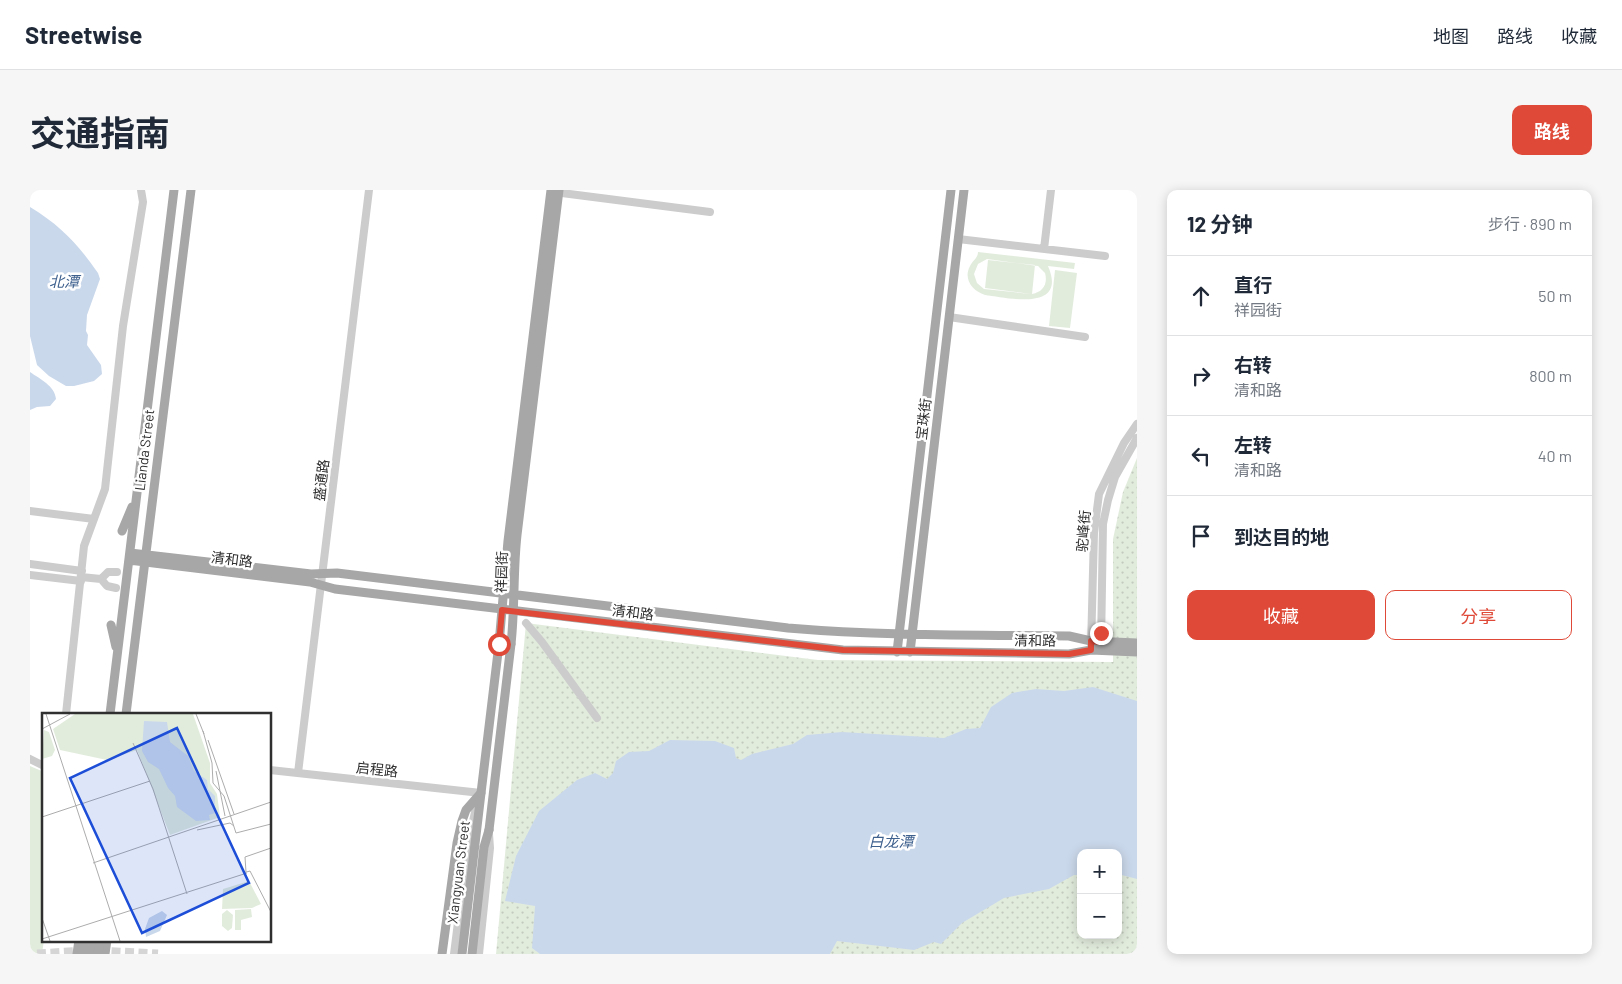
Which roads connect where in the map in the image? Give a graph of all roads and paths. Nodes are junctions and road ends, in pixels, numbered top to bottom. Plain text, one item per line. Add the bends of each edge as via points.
1 (141, 190) edge
2 (174, 190) edge
3 (191, 190) edge
4 (369, 190) edge
5 (951, 190) edge
6 (964, 190) edge
7 (1051, 190) edge
8 (555, 191) edge
9 (710, 212) dead end
10 (958, 239) junction
11 (1044, 249) junction
12 (1105, 256) dead end
13 (949, 316) junction
14 (1085, 337) dead end
15 (1137, 424) edge
16 (1137, 438) edge
17 (137, 498) junction
18 (30, 511) edge
19 (94, 519) junction
20 (122, 531) dead end
21 (129, 557) junction
22 (144, 558) junction
23 (30, 564) edge
24 (117, 572) dead end
25 (322, 574) junction
26 (30, 576) edge
27 (81, 576) junction
28 (101, 579) junction
29 (321, 585) junction
30 (116, 588) dead end
31 (503, 593) junction
32 (514, 595) junction
33 (502, 610) junction
34 (515, 612) junction
35 (526, 623) dead end
36 (111, 625) dead end
37 (898, 634) junction
38 (911, 634) junction
39 (1137, 643) edge
40 (1091, 646) junction
41 (1101, 646) junction
42 (897, 652) junction
43 (910, 652) junction
44 (1137, 652) edge
45 (118, 654) junction
46 (66, 713) edge
47 (110, 713) edge
48 (126, 713) edge
49 (597, 718) dead end
50 (30, 760) edge
51 (42, 765) edge
52 (271, 770) edge
53 (298, 773) junction
54 (481, 793) junction
55 (488, 830) junction
56 (442, 954) edge
57 (454, 954) edge
58 (462, 954) edge
59 (472, 954) edge
60 (479, 954) edge

1 - 19 street via 143,202 123,326 106,488
2 - 17 main road, Lianda Street
3 - 22 main road, Lianda Street
4 - 25 street, 盛通路
5 - 37 main road, 宝珠街
6 - 10 main road, 宝珠街
7 - 11 street
8 - 9 street
8 - 31 main road, 祥园街
8 - 32 main road, 祥园街 via 517,535
10 - 11 street
10 - 13 main road, 宝珠街
11 - 12 street
13 - 14 street
13 - 38 main road, 宝珠街
15 - 40 street, 驼峰街 via 1099,494 1094,533
16 - 41 street, 驼峰街 via 1116,477 1103,524
17 - 20 main road
17 - 21 main road, Lianda Street
18 - 19 street
19 - 27 street via 84,546
21 - 22 main road, 清和路
21 - 45 main road, Lianda Street
22 - 25 main road, 清和路
22 - 29 main road, 清和路
22 - 48 main road, Lianda Street
23 - 27 street
24 - 28 street via 108,572
25 - 29 street, 盛通路
25 - 31 main road, 清和路 via 337,573
26 - 27 street
27 - 28 street
27 - 46 street
28 - 30 street via 107,586
29 - 33 main road, 清和路
29 - 53 street, 盛通路
31 - 32 main road, 清和路
31 - 33 main road, 祥园街
32 - 34 main road, 祥园街
32 - 37 main road, 清和路 via 788,628
33 - 34 main road, 清和路
33 - 54 main road, 祥园街, bridge
34 - 42 main road, 清和路 via 786,645
34 - 55 main road, 祥园街, bridge
35 - 49 street
36 - 45 main road
37 - 38 main road, 清和路
37 - 42 main road, 宝珠街
38 - 40 main road, 清和路 via 1069,636
38 - 43 main road, 宝珠街
39 - 41 main road, 清和路
40 - 41 main road, 清和路
40 - 43 main road, 清和路 via 1069,654
41 - 44 main road, 清和路
42 - 43 main road, 清和路
45 - 47 main road, Lianda Street
50 - 51 street
52 - 53 street, 启程路
53 - 54 street, 启程路
54 - 56 main road via 466,810 462,821
54 - 57 street via 471,824
54 - 58 main road, Xiangyuan Street
55 - 59 main road, 祥园街
55 - 60 street via 490,848

